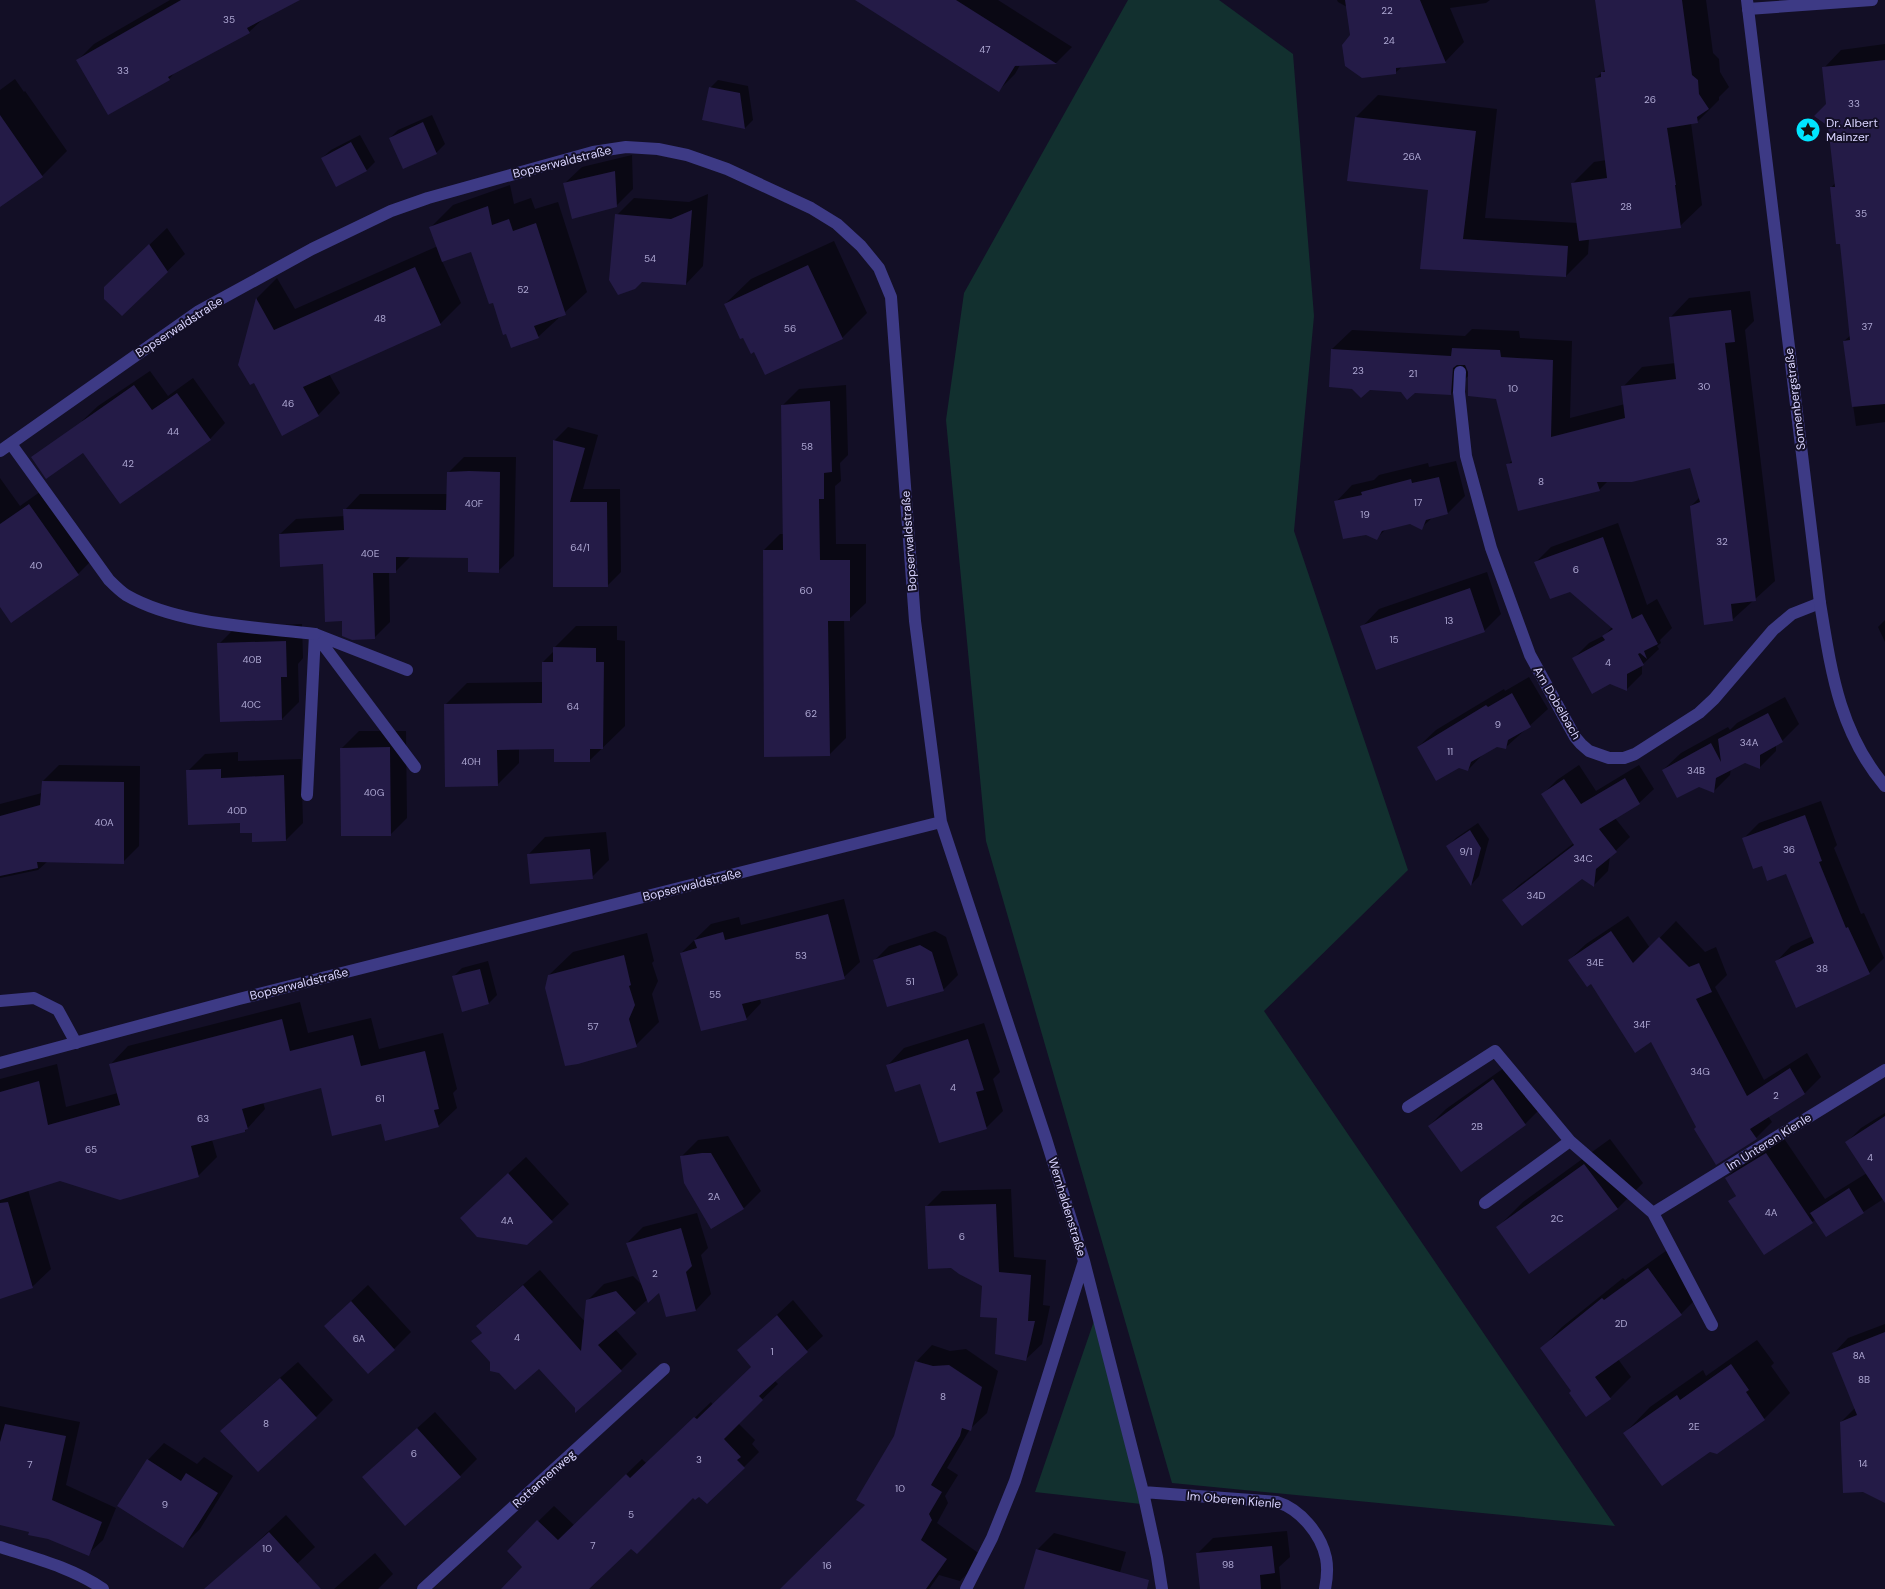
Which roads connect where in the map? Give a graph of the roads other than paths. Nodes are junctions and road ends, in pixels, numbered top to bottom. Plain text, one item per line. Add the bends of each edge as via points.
1 (1872, 0) edge
2 (1747, 4) edge
3 (1460, 372) dead end
4 (11, 444) junction
5 (0, 451) edge
6 (1820, 603) junction
7 (315, 634) junction
8 (407, 670) dead end
9 (415, 767) dead end
10 (1885, 786) edge
11 (307, 795) dead end
12 (941, 822) junction
13 (0, 1002) edge
14 (76, 1043) junction
15 (0, 1063) edge
16 (1885, 1070) edge
17 (1408, 1107) dead end
18 (1570, 1142) junction
19 (1485, 1203) dead end
20 (1653, 1213) junction
21 (1084, 1261) junction
22 (1712, 1325) dead end
23 (664, 1369) dead end
24 (1143, 1492) junction
25 (0, 1547) edge
26 (103, 1589) edge
27 (423, 1589) edge
28 (966, 1589) edge
29 (1162, 1589) edge
30 (1325, 1589) edge

1 - 2 street
2 - 6 street, Sonnenbergstraße
3 - 6 street, Am Dobelbach via 1466,456 1491,548 1530,655 1575,737 1589,751 1609,758 1624,758 1699,713 1773,630 1792,614
4 - 5 street, Bopserwaldstraße
4 - 7 street via 109,580 125,594 187,618
4 - 12 street, Bopserwaldstraße via 199,311 312,249 391,211 561,160 626,147 687,155 728,169 811,208 837,224 879,268 891,297 915,622
6 - 10 street, Sonnenbergstraße via 1842,712 1860,751
7 - 8 street
7 - 9 street
7 - 11 street
12 - 14 street, Bopserwaldstraße
12 - 21 street, Wernhaldenstraße
13 - 14 street via 34,998 58,1010
14 - 15 street, Bopserwaldstraße
16 - 20 street, Im Unteren Kienle
17 - 18 street via 1495,1052
18 - 19 street
18 - 20 street
20 - 22 street
21 - 24 street
21 - 28 street, Wernhaldenstraße via 1015,1481 992,1538
23 - 27 street, Rottannenweg
24 - 29 street
24 - 30 street, Im Oberen Kienle via 1277,1502 1290,1506 1306,1520 1326,1557
25 - 26 street via 61,1569

